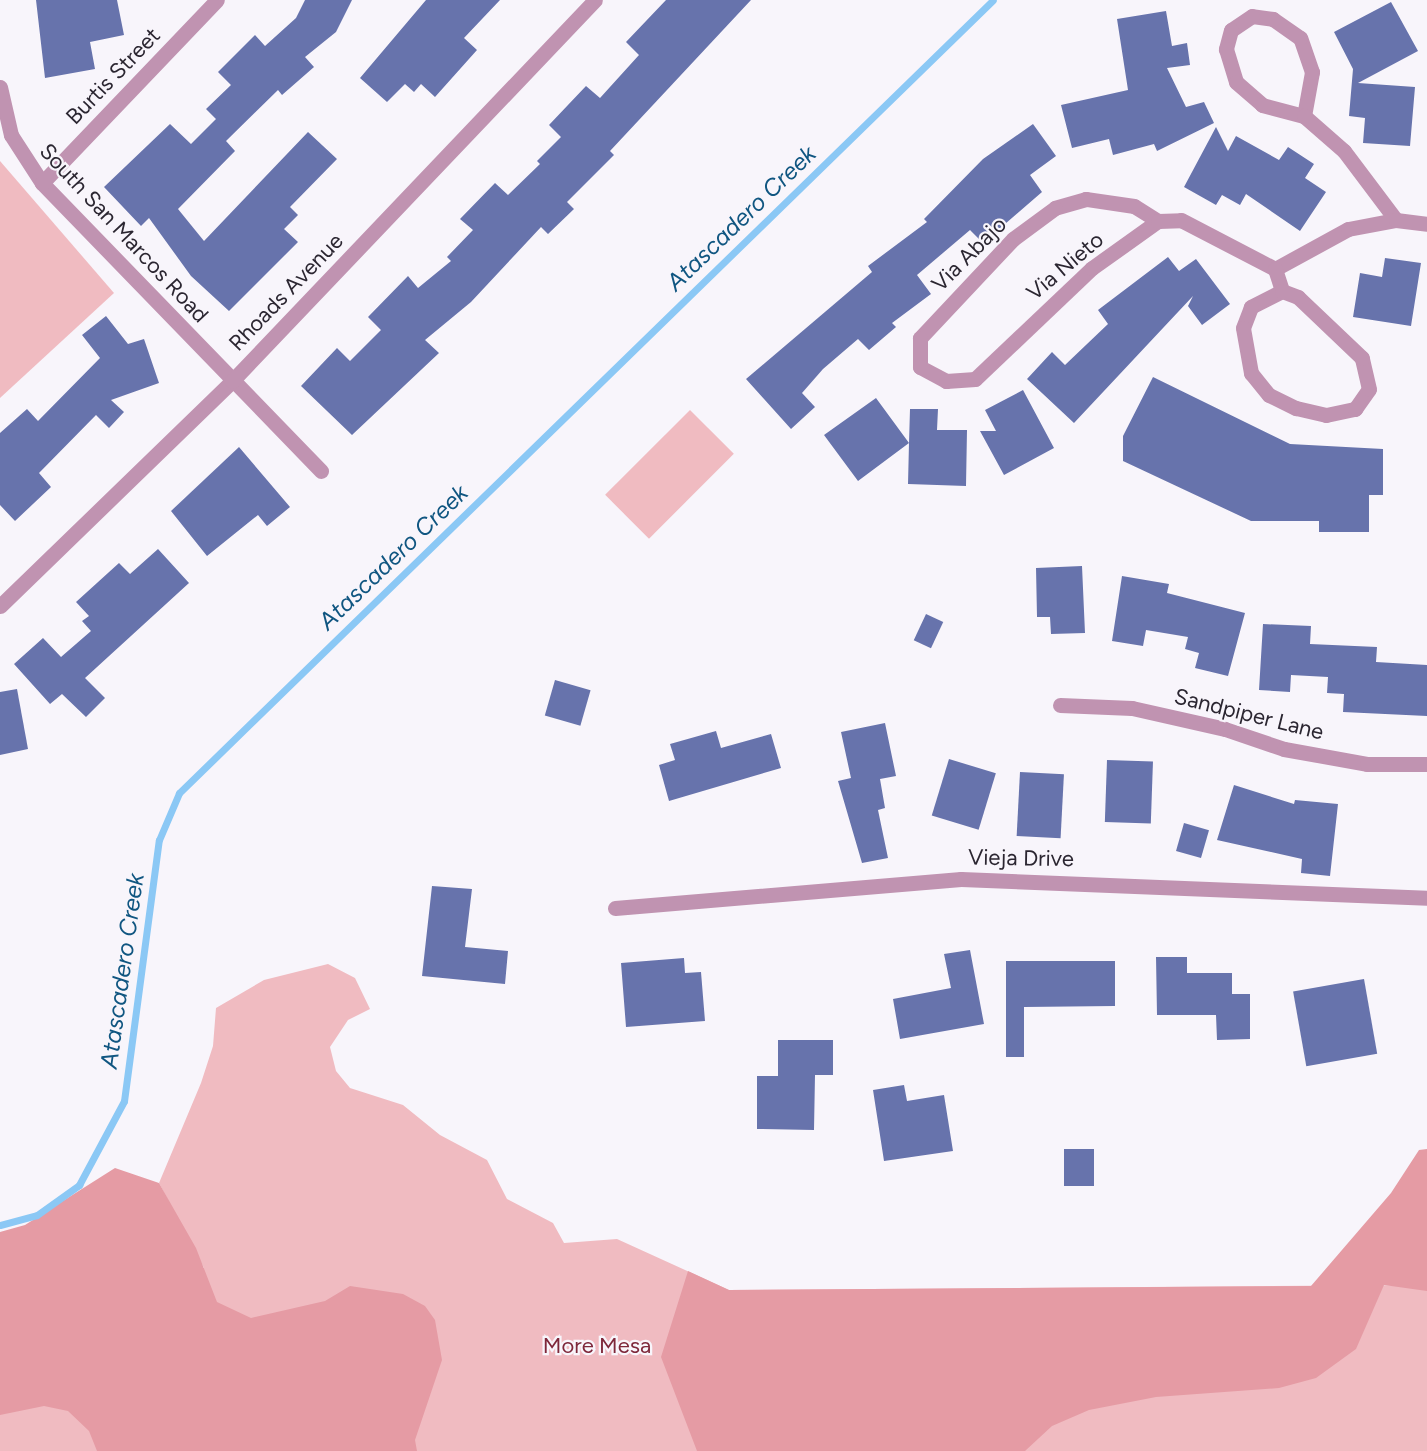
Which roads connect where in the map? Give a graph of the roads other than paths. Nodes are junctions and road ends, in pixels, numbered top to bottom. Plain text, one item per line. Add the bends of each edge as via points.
1 (217, 0) edge
2 (595, 0) edge
3 (0, 87) edge
4 (1304, 116) junction
5 (42, 183) junction
6 (1396, 220) junction
7 (1158, 221) junction
8 (1427, 224) edge
9 (1275, 269) junction
10 (1282, 291) junction
11 (920, 338) joint
12 (232, 381) junction
13 (321, 471) dead end
14 (0, 606) edge
15 (1060, 705) dead end
16 (1427, 764) edge
17 (1427, 898) edge
18 (615, 909) dead end

1 - 5 street, Burtis Street
2 - 12 street, Rhoads Avenue
3 - 5 street, South San Marcos Road via 11,135
4 - 4 street via 1312,72 1300,38 1273,19 1252,16 1231,30 1226,49 1236,82 1262,105
4 - 6 street via 1344,151
5 - 12 street, South San Marcos Road
6 - 8 street
6 - 9 street via 1348,229
7 - 9 street via 1181,220
7 - 11 street, Via Abajo via 1134,206 1086,199 1055,208 1014,238
7 - 11 street, Via Nieto via 1092,268 975,379 946,381 920,367
9 - 10 street
10 - 10 street via 1251,307 1243,328 1251,373 1269,395 1296,408 1326,415 1355,409 1369,389 1362,358 1298,297
12 - 13 street, South San Marcos Road
12 - 14 street, Rhoads Avenue
15 - 16 street, Sandpiper Lane via 1132,708 1225,729 1284,749 1367,764
17 - 18 street, Vieja Drive via 961,879

